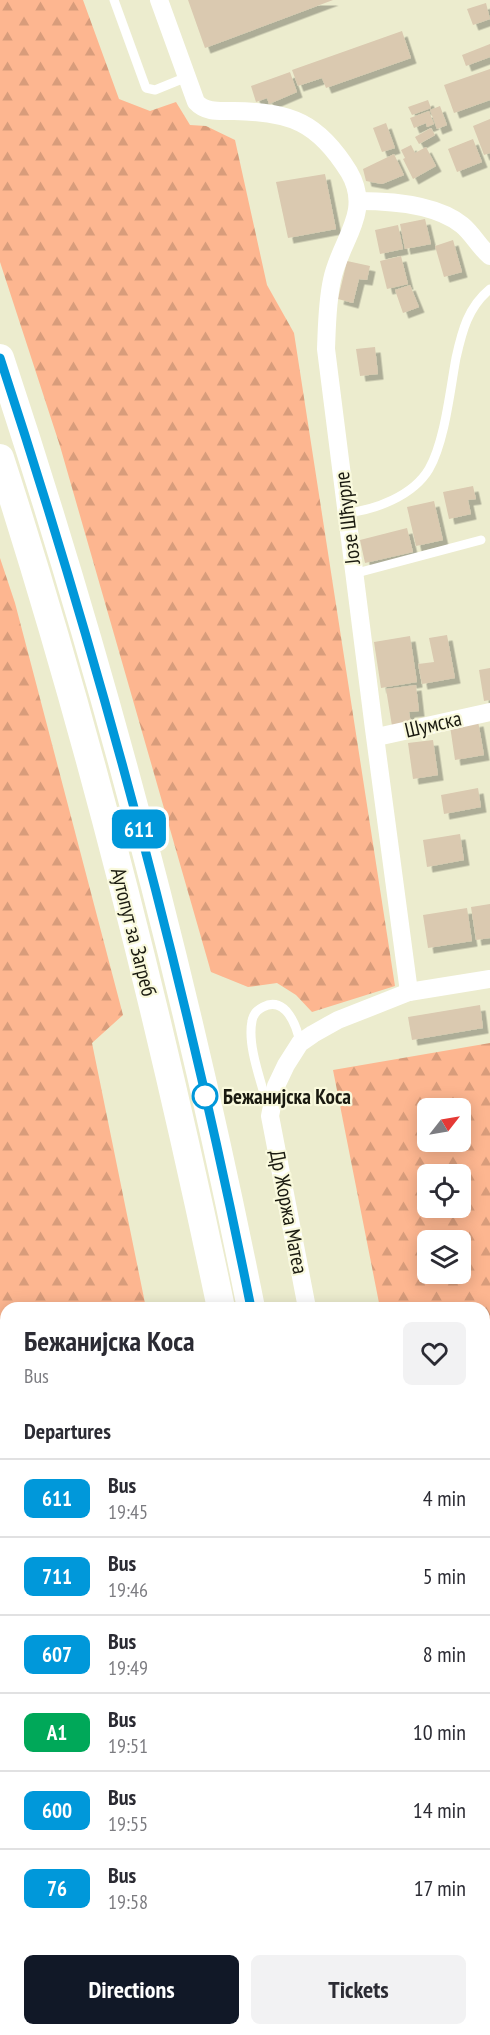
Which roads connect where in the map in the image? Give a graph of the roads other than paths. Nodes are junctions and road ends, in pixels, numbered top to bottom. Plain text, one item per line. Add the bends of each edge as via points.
1 (114, 0) edge
2 (159, 0) edge
3 (187, 77) junction
4 (359, 201) junction
5 (490, 256) edge
6 (490, 289) edge
7 (0, 358) edge
8 (0, 458) edge
9 (346, 513) junction
10 (481, 540) dead end
11 (353, 574) junction
12 (490, 712) edge
13 (376, 737) junction
14 (490, 979) edge
15 (409, 992) junction
16 (300, 1043) junction
17 (270, 1116) junction
18 (219, 1302) edge
19 (250, 1302) edge
20 (306, 1302) edge

1 - 3 lane via 146,88 155,90
2 - 3 street
3 - 4 street via 196,102 207,110 283,116 308,125 325,139 346,168
4 - 5 street via 412,205 446,216 461,224
4 - 9 street, Јозе Шћурле via 332,279 326,321
6 - 9 lane via 465,321 440,439 429,469 394,498 366,511
7 - 19 highway, Аутопут за Загреб via 84,630 135,813 193,1042
8 - 18 highway, Аутопут за Загреб via 68,682 147,978
9 - 11 street, Јозе Шћурле
10 - 11 lane
11 - 13 street, Јозе Шћурле
12 - 13 street, Шумска
13 - 15 street, Јозе Шћурле
14 - 15 street
15 - 16 street via 338,1020
16 - 17 street via 276,1086
16 - 17 lane via 294,1021 286,1010 268,1005 256,1011 251,1040
17 - 20 street, Др Жоржа Матеа

